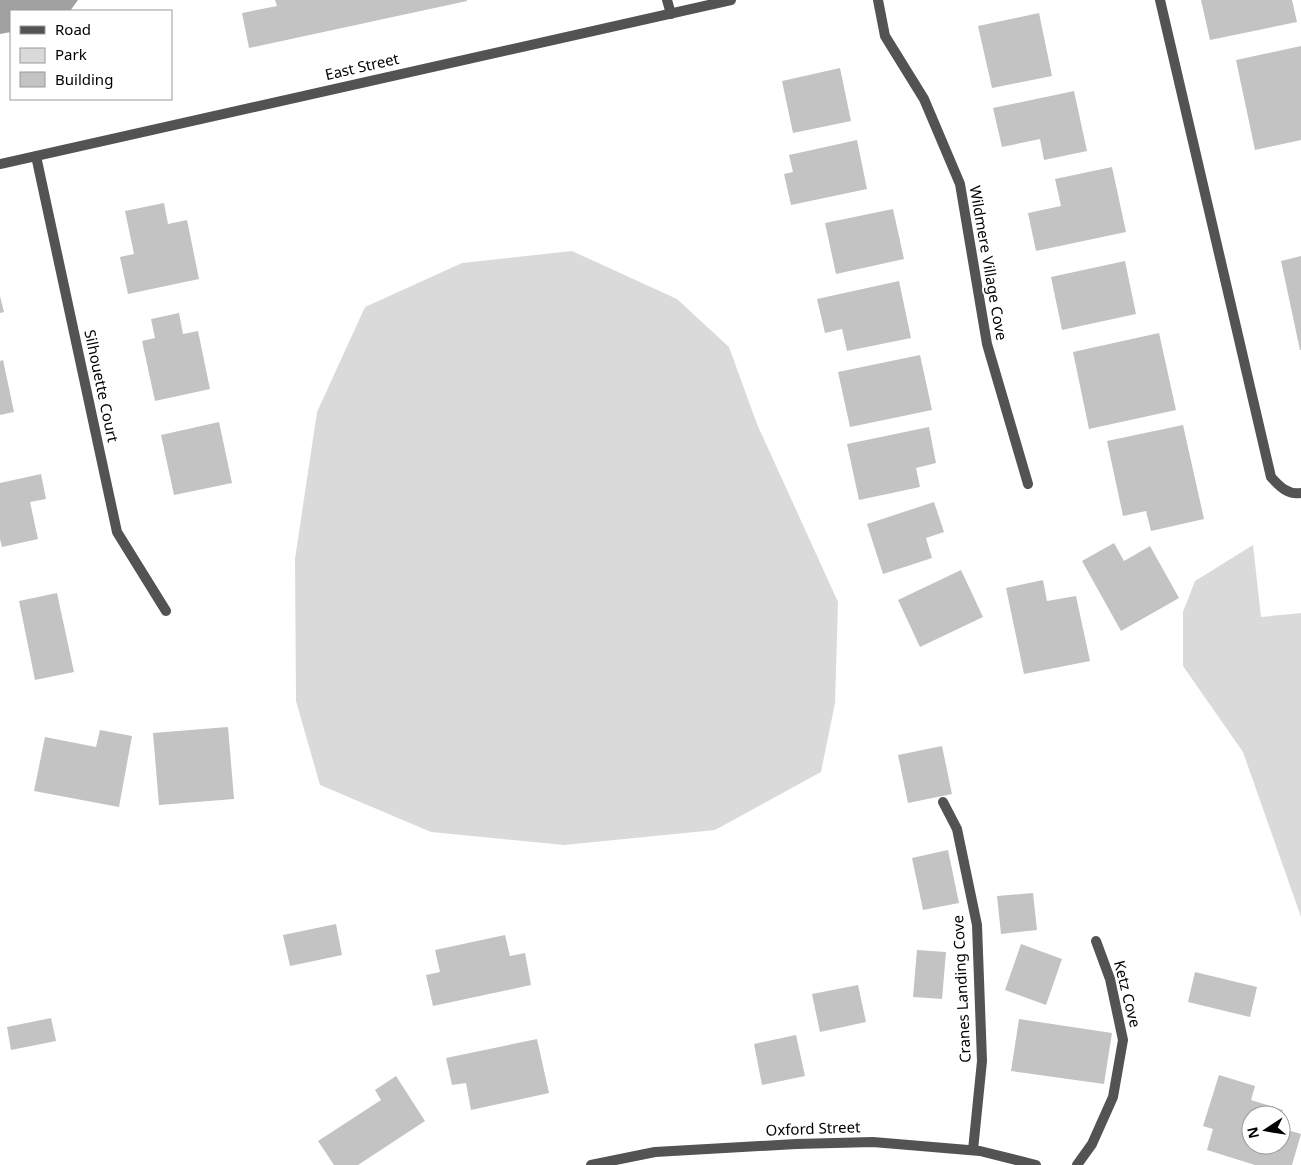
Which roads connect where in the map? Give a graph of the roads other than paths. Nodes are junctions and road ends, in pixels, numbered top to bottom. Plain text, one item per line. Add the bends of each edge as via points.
1 (667, 0) edge
2 (731, 0) edge
3 (878, 0) edge
4 (1160, 0) edge
5 (671, 14) junction
6 (36, 156) junction
7 (0, 164) edge
8 (1028, 484) dead end
9 (1301, 493) edge
10 (166, 611) dead end
11 (943, 802) dead end
12 (1096, 941) dead end
13 (973, 1150) junction
14 (591, 1165) edge
15 (1036, 1165) edge
16 (1077, 1165) edge

1 - 5 street
2 - 5 street, East Street
3 - 8 street, Wildmere Village Cove via 885,36 924,99 960,184 987,344
4 - 9 street via 1272,478 1281,488 1293,494
5 - 6 street, East Street
6 - 7 street, East Street
6 - 10 street, Silhouette Court via 117,532
11 - 13 street, Cranes Landing Cove via 957,829 977,925 982,1061
12 - 16 street, Ketz Cove via 1110,979 1123,1040 1113,1097 1092,1144
13 - 14 street, Oxford Street via 872,1142 796,1144 656,1152
13 - 15 street, Oxford Street

